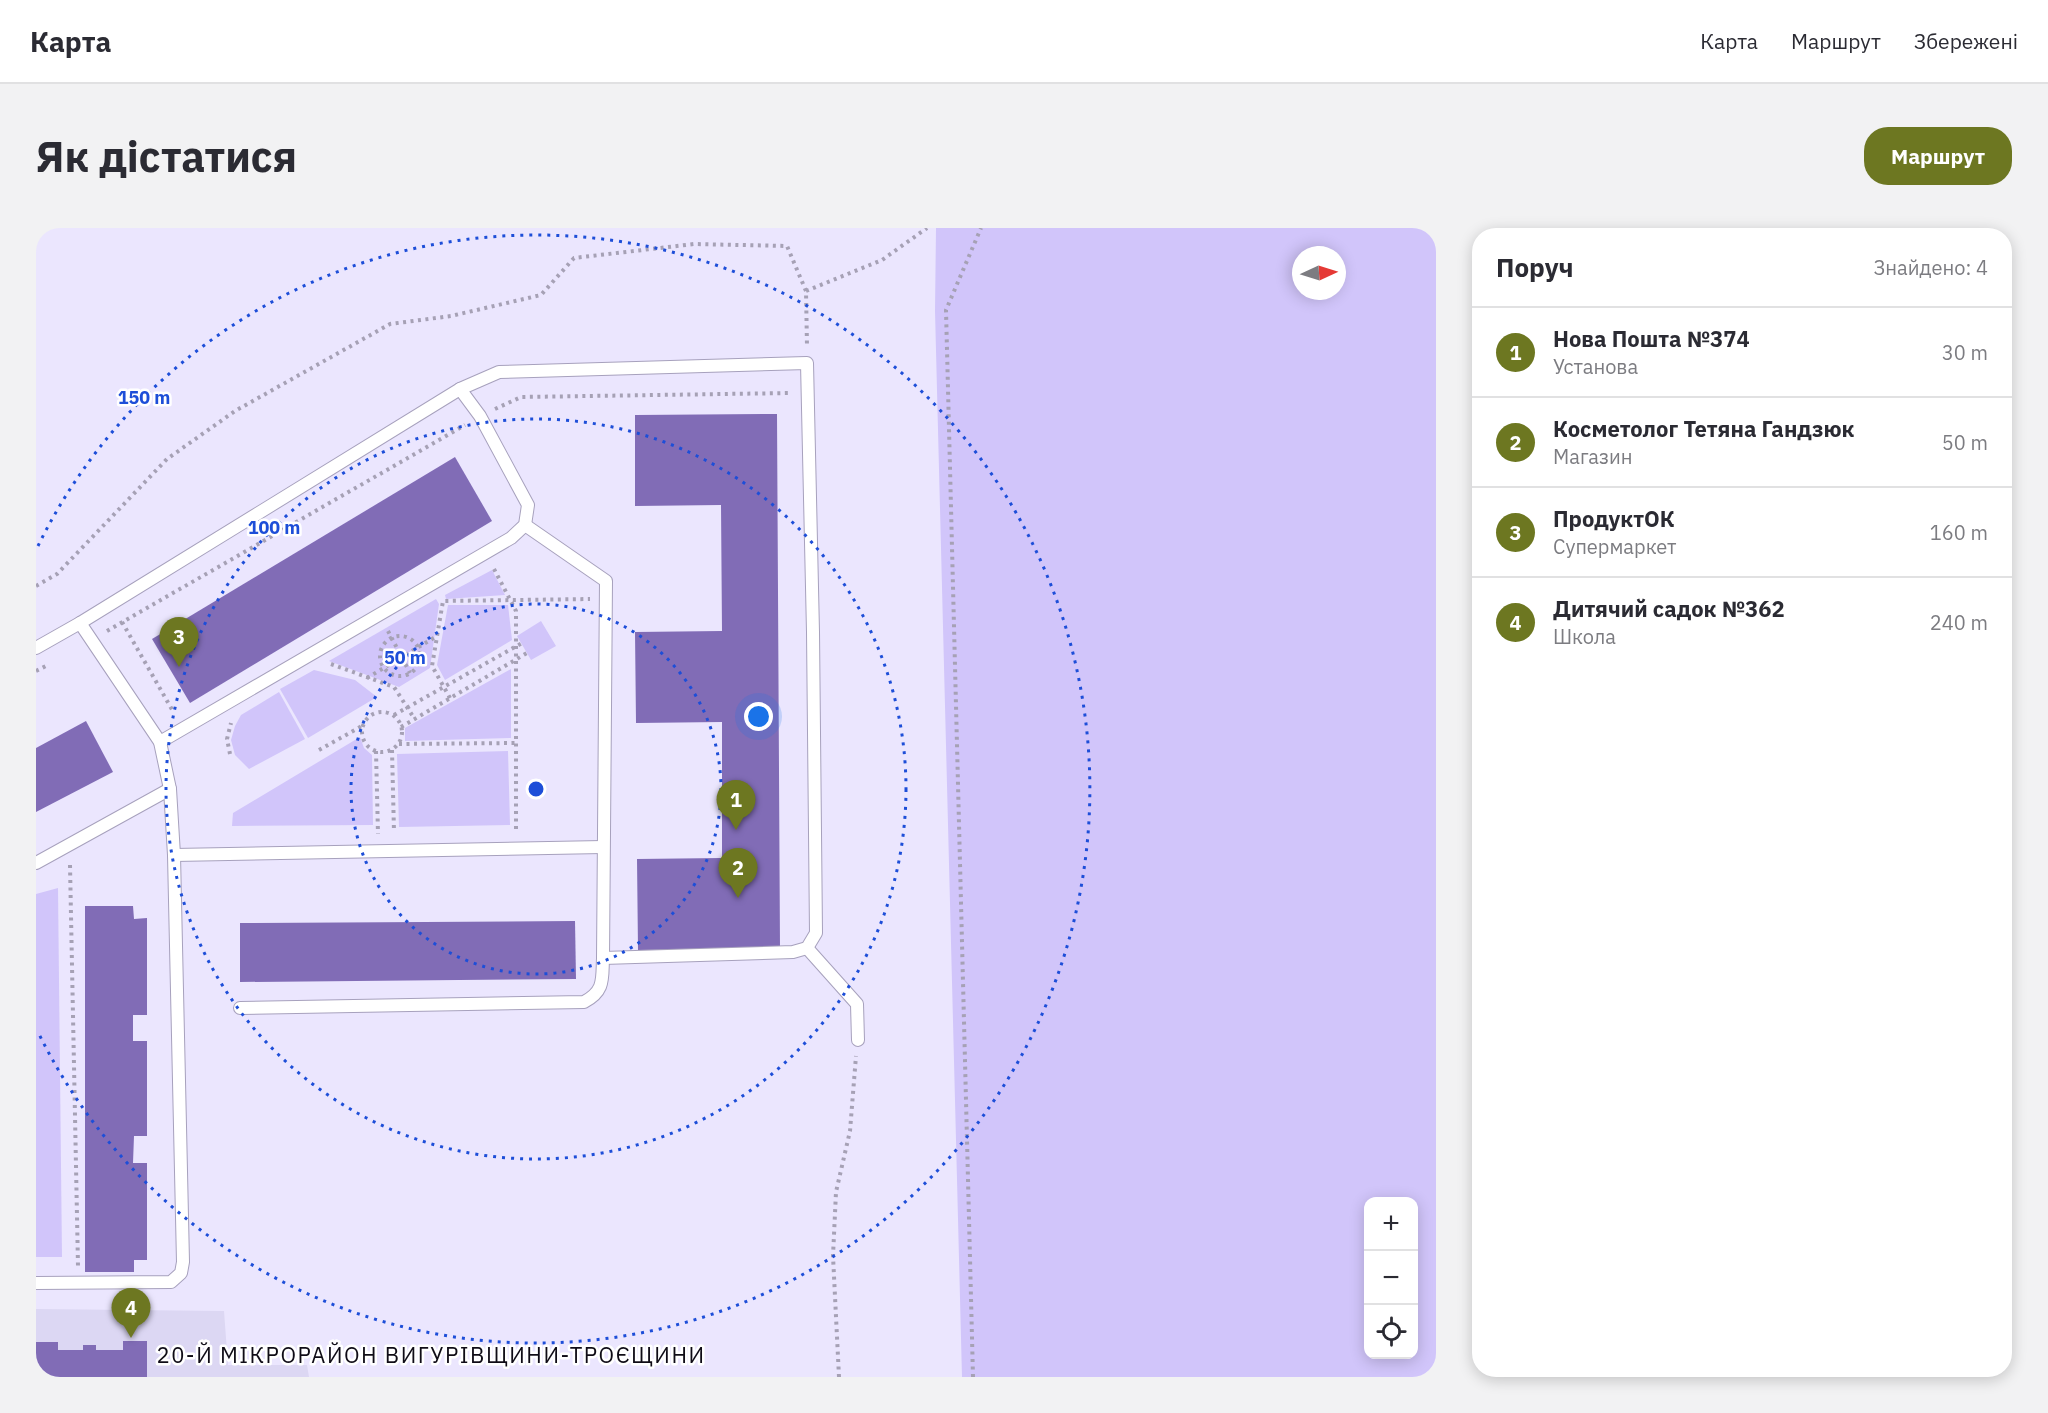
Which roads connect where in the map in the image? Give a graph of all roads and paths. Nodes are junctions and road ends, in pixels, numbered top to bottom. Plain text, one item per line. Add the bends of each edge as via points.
1 (927, 228) edge
2 (981, 228) edge
3 (806, 291) junction
4 (807, 363) junction
5 (460, 389) junction
6 (808, 393) junction
7 (480, 417) junction
8 (525, 525) junction
9 (485, 553) junction
10 (36, 586) edge
11 (606, 599) junction
12 (510, 600) junction
13 (122, 622) junction
14 (80, 623) junction
15 (385, 625) dead end
16 (437, 636) junction
17 (392, 638) junction
18 (91, 640) junction
19 (519, 644) junction
20 (418, 646) junction
21 (36, 648) edge
22 (527, 653) dead end
23 (401, 656) junction
24 (322, 661) dead end
25 (516, 661) junction
26 (384, 667) junction
27 (410, 673) junction
28 (366, 678) junction
29 (444, 687) junction
30 (450, 698) junction
31 (407, 708) junction
32 (394, 715) junction
33 (176, 716) dead end
34 (414, 718) junction
35 (363, 726) junction
36 (401, 727) junction
37 (160, 742) junction
38 (516, 743) junction
39 (398, 744) junction
40 (319, 750) dead end
41 (392, 750) junction
42 (376, 751) junction
43 (170, 789) junction
44 (69, 845) junction
45 (603, 847) junction
46 (516, 849) junction
47 (395, 851) junction
48 (379, 852) junction
49 (174, 855) junction
50 (36, 863) edge
51 (807, 948) junction
52 (603, 958) junction
53 (240, 1008) dead end
54 (858, 1040) joint
55 (36, 1283) edge
56 (79, 1283) junction
57 (839, 1377) edge
58 (973, 1377) edge

1 - 3 path via 882,260
2 - 58 path via 946,310
3 - 4 path
3 - 10 path via 787,246 694,244 574,258 541,295 451,316 390,324 235,411 166,459 57,574
4 - 5 lane via 499,372
4 - 6 lane
5 - 7 lane
5 - 14 lane
6 - 7 path via 521,397
6 - 51 lane via 816,933
7 - 8 lane via 528,505
7 - 13 path
8 - 9 lane
8 - 11 lane via 606,581
9 - 12 path
9 - 37 lane
11 - 12 path
11 - 45 lane
12 - 16 path via 443,601
12 - 19 path via 516,611
13 - 18 path
13 - 33 path
14 - 18 lane
14 - 21 lane
15 - 17 path
16 - 20 path
16 - 29 path via 432,666
17 - 20 path via 403,636
17 - 23 path
17 - 26 path via 382,648
18 - 37 lane
19 - 25 path
19 - 29 path
20 - 23 path
20 - 27 path via 420,659
22 - 25 path
23 - 26 path
23 - 27 path
24 - 28 path
25 - 30 path
25 - 38 path
26 - 27 path via 394,675
26 - 28 path
28 - 31 path via 394,687
29 - 30 path
29 - 31 path
30 - 34 path
31 - 32 path
31 - 34 path
32 - 35 path via 375,712
32 - 36 path
34 - 36 path
35 - 40 path
35 - 42 path via 363,739
36 - 39 path
37 - 43 lane
38 - 39 path
38 - 46 path
39 - 41 path
41 - 42 path
41 - 47 path
42 - 48 path
43 - 44 lane
43 - 49 lane
44 - 50 lane
44 - 56 path
45 - 46 lane
45 - 52 lane
46 - 47 lane
47 - 48 lane
48 - 49 lane
49 - 56 lane via 181,1273 171,1282
51 - 52 lane via 793,952
51 - 54 lane via 857,1004
52 - 53 lane via 602,984 584,1002
54 - 57 path via 850,1131 836,1192 833,1256
55 - 56 lane

